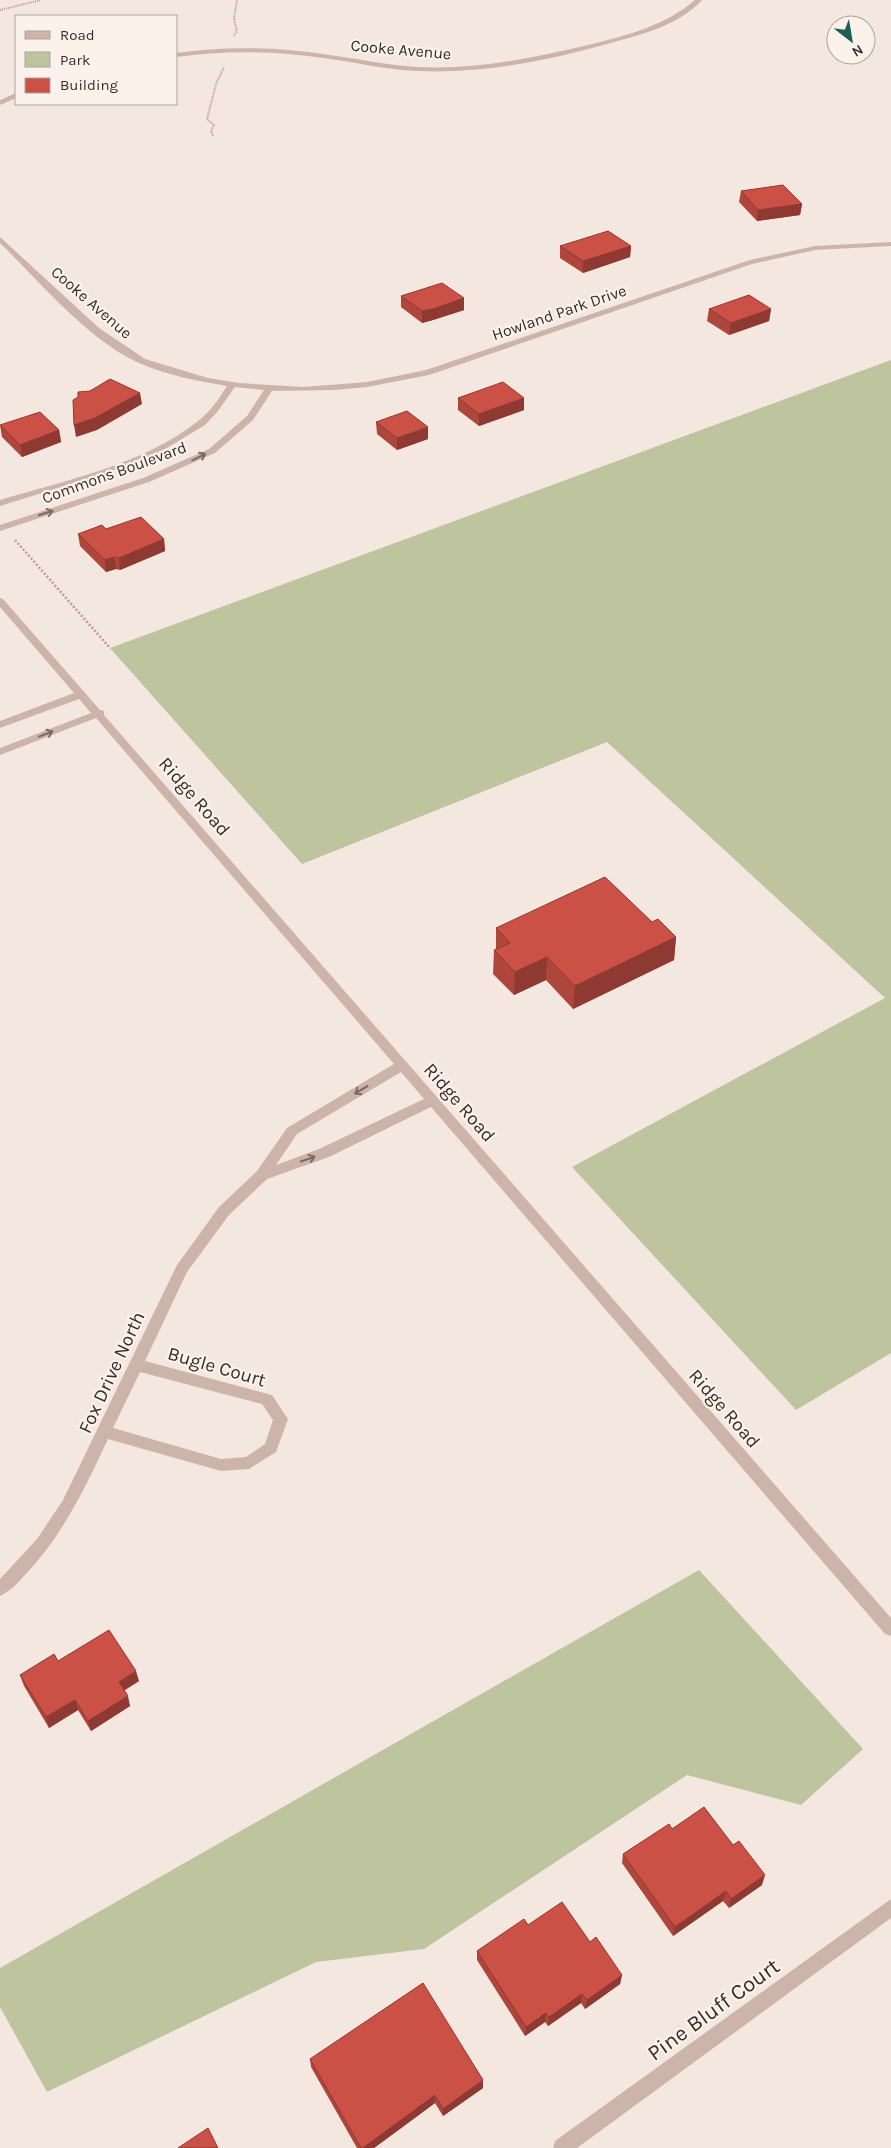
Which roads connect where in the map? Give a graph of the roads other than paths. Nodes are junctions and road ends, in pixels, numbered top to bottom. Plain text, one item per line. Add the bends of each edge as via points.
1 (700, 0) edge
2 (178, 55) edge
3 (15, 96) edge
4 (0, 103) edge
5 (0, 239) edge
6 (891, 244) edge
7 (233, 384) junction
8 (270, 388) junction
9 (0, 503) edge
10 (2, 528) edge
11 (0, 601) edge
12 (82, 694) junction
13 (100, 713) junction
14 (0, 725) edge
15 (0, 752) edge
16 (403, 1065) junction
17 (433, 1100) junction
18 (262, 1175) junction
19 (137, 1365) junction
20 (105, 1432) junction
21 (0, 1589) edge
22 (891, 1629) edge
23 (891, 1908) edge
24 (562, 2148) edge

1 - 2 street, Cooke Avenue via 680,16 645,31 543,59 495,67 415,69 308,54 232,50
3 - 4 street
5 - 7 street, Cooke Avenue via 85,319 132,356 190,376
6 - 8 street, Howland Park Drive via 815,248 750,262 446,367 402,379 345,388
7 - 8 street, Howland Park Drive
7 - 9 street, Commons Boulevard via 219,406 202,423 153,452
10 -> 8 street, Commons Boulevard via 146,480 212,451 250,418
11 - 12 street, Ridge Road
12 - 13 street, Ridge Road
12 - 14 street
15 -> 13 street
13 - 16 street, Ridge Road
16 - 17 street, Ridge Road
16 -> 18 street, Fox Drive North via 292,1131
18 -> 17 street, Fox Drive North via 324,1153
17 - 22 street, Ridge Road
18 - 19 street, Fox Drive North via 224,1211 198,1244 182,1269
19 - 20 street, Fox Drive North
19 - 20 street, Bugle Court via 267,1399 281,1419 271,1448 249,1463 221,1465
20 - 21 street, Fox Drive North via 61,1519 42,1546
23 - 24 street, Pine Bluff Court

